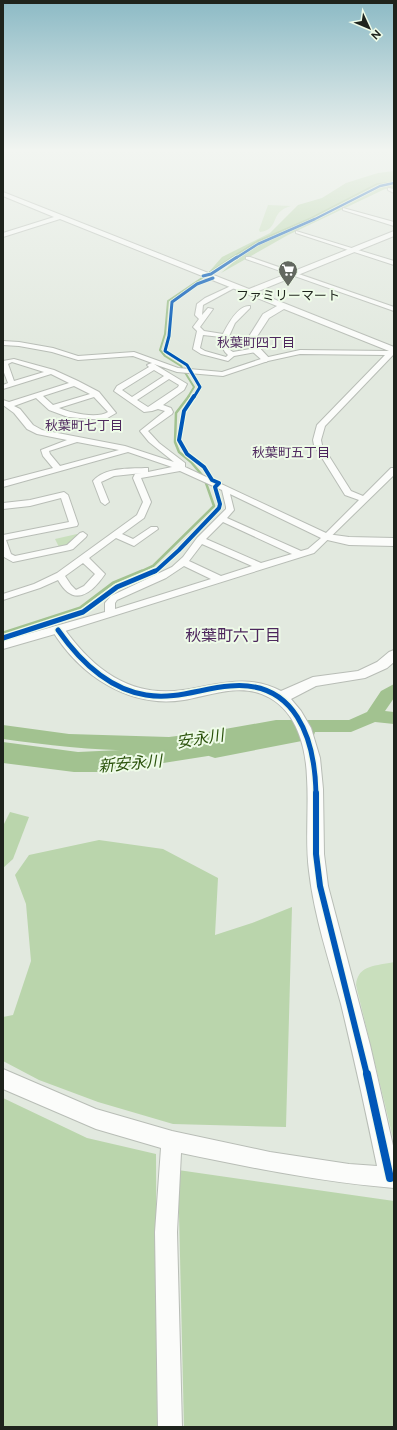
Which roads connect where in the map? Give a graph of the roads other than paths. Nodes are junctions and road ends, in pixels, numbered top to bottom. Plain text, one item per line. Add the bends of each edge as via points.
1 (60, 216) joint
2 (367, 216) edge
3 (394, 224) edge
4 (298, 232) dead end
5 (394, 232) edge
6 (3, 235) edge
7 (351, 250) junction
8 (248, 258) dead end
9 (394, 263) edge
10 (293, 274) junction
11 (235, 286) junction
12 (249, 292) junction
13 (284, 306) junction
14 (248, 307) dead end
15 (210, 309) dead end
16 (394, 309) edge
17 (202, 319) junction
18 (200, 332) junction
19 (225, 336) junction
20 (3, 343) edge
21 (256, 350) junction
22 (391, 352) edge
23 (232, 354) junction
24 (142, 359) dead end
25 (266, 359) junction
26 (154, 366) junction
27 (51, 372) junction
28 (169, 376) junction
29 (75, 383) junction
30 (12, 384) junction
31 (3, 387) edge
32 (96, 394) junction
33 (37, 395) junction
34 (132, 400) junction
35 (5, 403) edge
36 (157, 406) junction
37 (52, 408) junction
38 (75, 440) junction
39 (130, 449) junction
40 (178, 467) junction
41 (58, 468) junction
42 (394, 470) edge
43 (3, 484) edge
44 (226, 490) junction
45 (364, 499) junction
46 (105, 502) dead end
47 (3, 506) edge
48 (222, 519) junction
49 (154, 529) dead end
50 (116, 535) junction
51 (328, 537) junction
52 (3, 538) edge
53 (89, 538) junction
54 (200, 540) junction
55 (3, 542) edge
56 (394, 542) edge
57 (300, 554) junction
58 (5, 557) edge
59 (84, 558) junction
60 (184, 562) junction
61 (261, 567) junction
62 (60, 575) junction
63 (219, 579) junction
64 (3, 597) edge
65 (110, 613) junction
66 (58, 630) junction
67 (3, 645) edge
68 (394, 655) edge
69 (280, 697) junction
70 (3, 1079) edge
71 (172, 1141) junction
72 (392, 1178) edge
73 (170, 1427) edge

1 - 6 street
1 - 11 street
2 - 3 street
4 - 7 street
5 - 7 street
7 - 9 street
7 - 10 street
8 - 10 street
10 - 12 street
10 - 16 street
11 - 12 street
11 - 17 street via 200,304 198,315
12 - 13 street
13 - 21 street via 266,316 254,335 252,344
13 - 22 street
14 - 19 street
15 - 17 street
17 - 18 street via 196,327
18 - 19 street
18 - 23 street via 196,349 228,359
19 - 23 street via 223,343
20 - 25 street via 53,350 74,358 134,354 185,371 229,373
21 - 23 street
21 - 25 street
22 - 25 street via 310,352
22 - 45 street via 321,425 317,440 348,493
24 - 26 street
26 - 28 street
26 - 34 street via 118,391
27 - 29 street
27 - 30 street
27 - 30 street via 12,360 6,361 4,363
28 - 34 street
28 - 36 street via 183,384 183,387
29 - 32 street
29 - 33 street
30 - 31 street
32 - 37 street
32 - 37 street via 112,413 106,418 68,415
33 - 35 street
33 - 37 street
34 - 36 street via 147,410
35 - 38 street via 17,411 34,430
36 - 40 street via 169,412 144,431 150,440 182,465
38 - 39 street
38 - 41 street via 45,450
39 - 40 street
39 - 41 street
40 - 44 street
40 - 46 street via 102,477 97,481
40 - 50 street via 138,476 147,502 141,515
41 - 43 street
42 - 45 street
44 - 48 street via 230,510
44 - 51 street
45 - 51 street
47 - 52 street via 64,495 74,524
48 - 54 street
48 - 57 street
49 - 50 street via 134,543
50 - 53 street
51 - 56 street via 349,542
51 - 57 street via 311,551
53 - 58 street via 70,546 13,559
53 - 59 street
54 - 60 street
54 - 61 street
55 - 58 street
57 - 61 street
59 - 62 street
59 - 62 street via 100,574 83,592 70,591
60 - 63 street
60 - 65 street via 163,576 114,598 110,603
61 - 63 street
62 - 64 street via 38,586
63 - 65 street
65 - 66 street
66 - 67 street
66 - 69 street via 82,662 120,687 140,694 165,697 241,685 267,690
68 - 69 street via 382,665 360,675 313,682
69 - 72 street via 299,718 308,741 315,775 317,870
70 - 71 street via 96,1119
71 - 72 street via 270,1162
71 - 73 street via 166,1232

